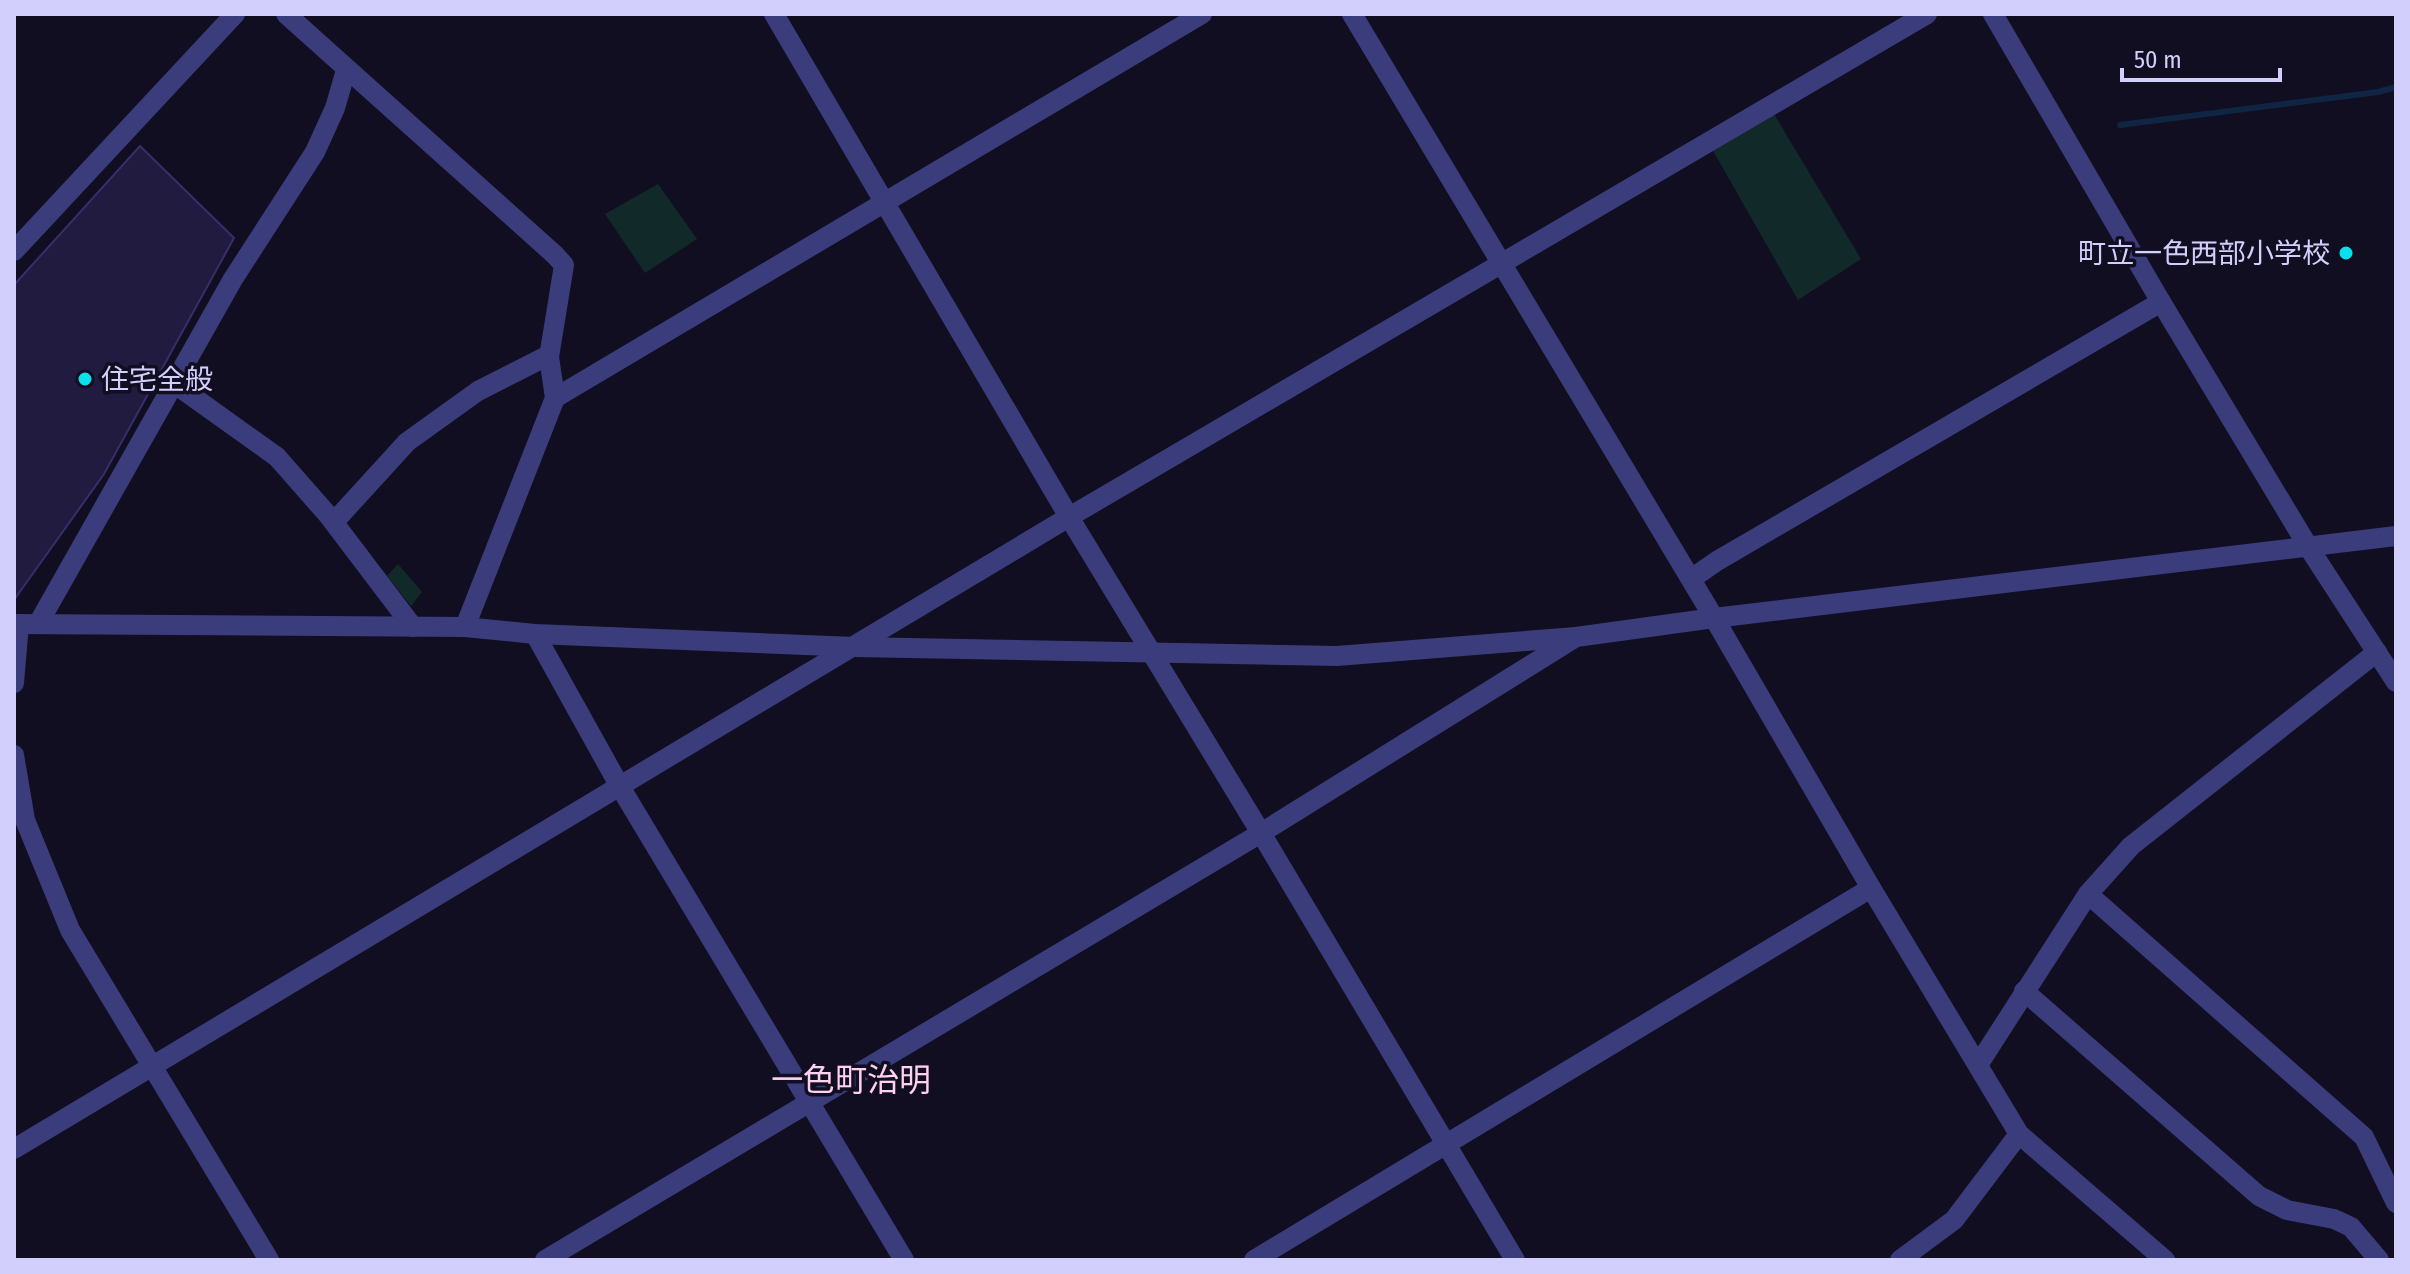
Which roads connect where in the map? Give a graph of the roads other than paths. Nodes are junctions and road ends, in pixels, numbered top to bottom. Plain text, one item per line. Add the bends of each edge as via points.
1 (235, 14) edge
2 (286, 14) edge
3 (774, 14) edge
4 (1202, 14) edge
5 (1352, 14) edge
6 (1927, 14) edge
7 (1993, 14) edge
8 (346, 70) junction
9 (885, 203) junction
10 (14, 251) edge
11 (1500, 263) junction
12 (2161, 302) junction
13 (549, 355) junction
14 (175, 384) junction
15 (555, 398) junction
16 (1069, 517) junction
17 (334, 522) junction
18 (2396, 536) edge
19 (2309, 548) junction
20 (1691, 579) junction
21 (1714, 618) junction
22 (23, 624) edge
23 (413, 627) junction
24 (465, 627) junction
25 (535, 634) junction
26 (1576, 637) junction
27 (855, 647) junction
28 (2377, 652) junction
29 (1153, 653) junction
30 (2396, 682) edge
31 (14, 683) edge
32 (14, 755) edge
33 (619, 785) junction
34 (20, 823) edge
35 (1261, 833) junction
36 (1871, 888) junction
37 (2088, 894) junction
38 (2024, 991) junction
39 (1978, 1065) junction
40 (153, 1066) junction
41 (809, 1102) junction
42 (2019, 1134) junction
43 (1445, 1145) junction
44 (14, 1149) edge
45 (2396, 1203) edge
46 (269, 1260) edge
47 (545, 1260) edge
48 (904, 1260) edge
49 (1254, 1260) edge
50 (1515, 1260) edge
51 (1900, 1260) edge
52 (2165, 1260) edge
53 (2379, 1260) edge

1 - 10 street
2 - 8 street
3 - 9 street
4 - 9 street
5 - 11 street
6 - 11 street
7 - 12 street
8 - 13 street via 564,265
8 - 14 street via 315,152 233,279
9 - 15 street
9 - 16 street
11 - 16 street
11 - 20 street
12 - 19 street
12 - 20 street
13 - 15 street
13 - 17 street via 478,391 407,442
14 - 17 street via 277,457
14 - 22 street
15 - 24 street
16 - 27 street
16 - 29 street
17 - 23 street
18 - 19 street
19 - 21 street
19 - 28 street
20 - 21 street
21 - 26 street
21 - 36 street
22 - 23 street
22 - 31 street
23 - 24 street
24 - 25 street
25 - 27 street
25 - 33 street
26 - 29 street via 1337,656
26 - 35 street
27 - 29 street
27 - 33 street
28 - 30 street
28 - 37 street via 2131,846
29 - 35 street
32 - 34 street
33 - 40 street
33 - 41 street
34 - 40 street via 70,930
35 - 41 street
35 - 43 street
36 - 39 street
36 - 43 street
37 - 38 street
37 - 45 street via 2364,1137
38 - 39 street
38 - 53 street via 2259,1196 2287,1210 2351,1227
39 - 42 street
40 - 44 street
40 - 46 street
41 - 47 street
41 - 48 street
42 - 51 street via 1954,1220
42 - 52 street
43 - 49 street
43 - 50 street

